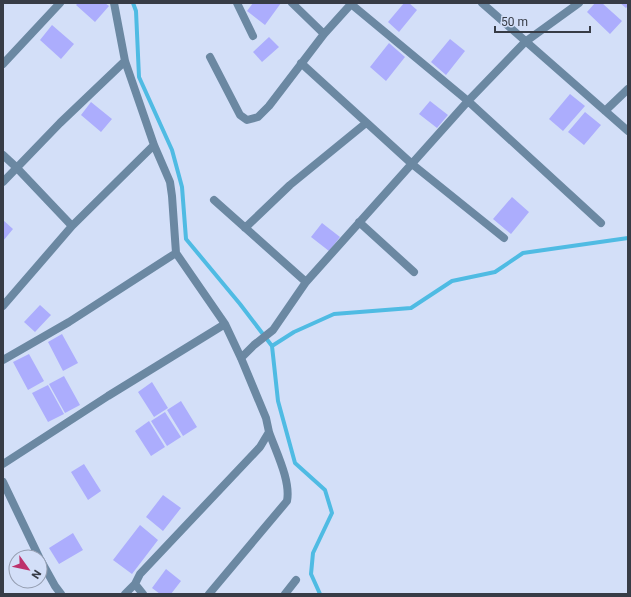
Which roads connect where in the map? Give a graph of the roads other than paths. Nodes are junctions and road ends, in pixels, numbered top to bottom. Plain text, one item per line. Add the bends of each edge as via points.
1 (60, 3) edge
2 (114, 3) edge
3 (237, 3) edge
4 (292, 3) edge
5 (352, 3) edge
6 (482, 3) edge
7 (579, 3) edge
8 (324, 34) junction
9 (253, 36) dead end
10 (526, 42) junction
11 (210, 57) dead end
12 (125, 61) junction
13 (301, 63) junction
14 (3, 64) edge
15 (628, 89) edge
16 (468, 101) junction
17 (605, 112) junction
18 (366, 123) junction
19 (628, 131) edge
20 (154, 145) junction
21 (3, 155) edge
22 (412, 164) junction
23 (16, 167) junction
24 (3, 182) edge
25 (214, 200) dead end
26 (359, 222) junction
27 (601, 223) dead end
28 (72, 226) junction
29 (245, 228) junction
30 (504, 238) dead end
31 (176, 253) junction
32 (414, 272) dead end
33 (306, 282) junction
34 (3, 306) edge
35 (225, 324) junction
36 (241, 358) junction
37 (3, 360) edge
38 (269, 432) junction
39 (3, 464) edge
40 (3, 482) edge
41 (36, 549) edge
42 (48, 573) edge
43 (296, 580) dead end
44 (135, 584) junction
45 (61, 594) edge
46 (125, 594) edge
47 (143, 594) edge
48 (209, 594) edge
49 (285, 594) edge

1 - 14 street
2 - 12 street
3 - 9 street
4 - 8 street
5 - 8 street
5 - 16 street
6 - 10 street
7 - 10 street
8 - 13 street
10 - 16 street
10 - 17 street
11 - 13 street via 240,115 247,120 258,117 269,106
12 - 20 street
12 - 23 street
13 - 18 street
15 - 17 street
16 - 22 street
16 - 27 street
17 - 19 street
18 - 22 street
18 - 29 street via 290,184
20 - 28 street
20 - 31 street via 170,182
21 - 23 street
22 - 26 street
22 - 30 street
23 - 24 street
23 - 28 street
25 - 29 street
26 - 32 street
26 - 33 street
28 - 34 street
29 - 33 street
31 - 35 street
31 - 37 street via 69,322
33 - 36 street via 273,330
35 - 36 street
35 - 39 street
36 - 38 street via 266,418
38 - 44 street via 260,447 140,574
38 - 48 street via 286,481 287,501
40 - 41 street
42 - 45 street
43 - 49 street
44 - 46 street
44 - 47 street

